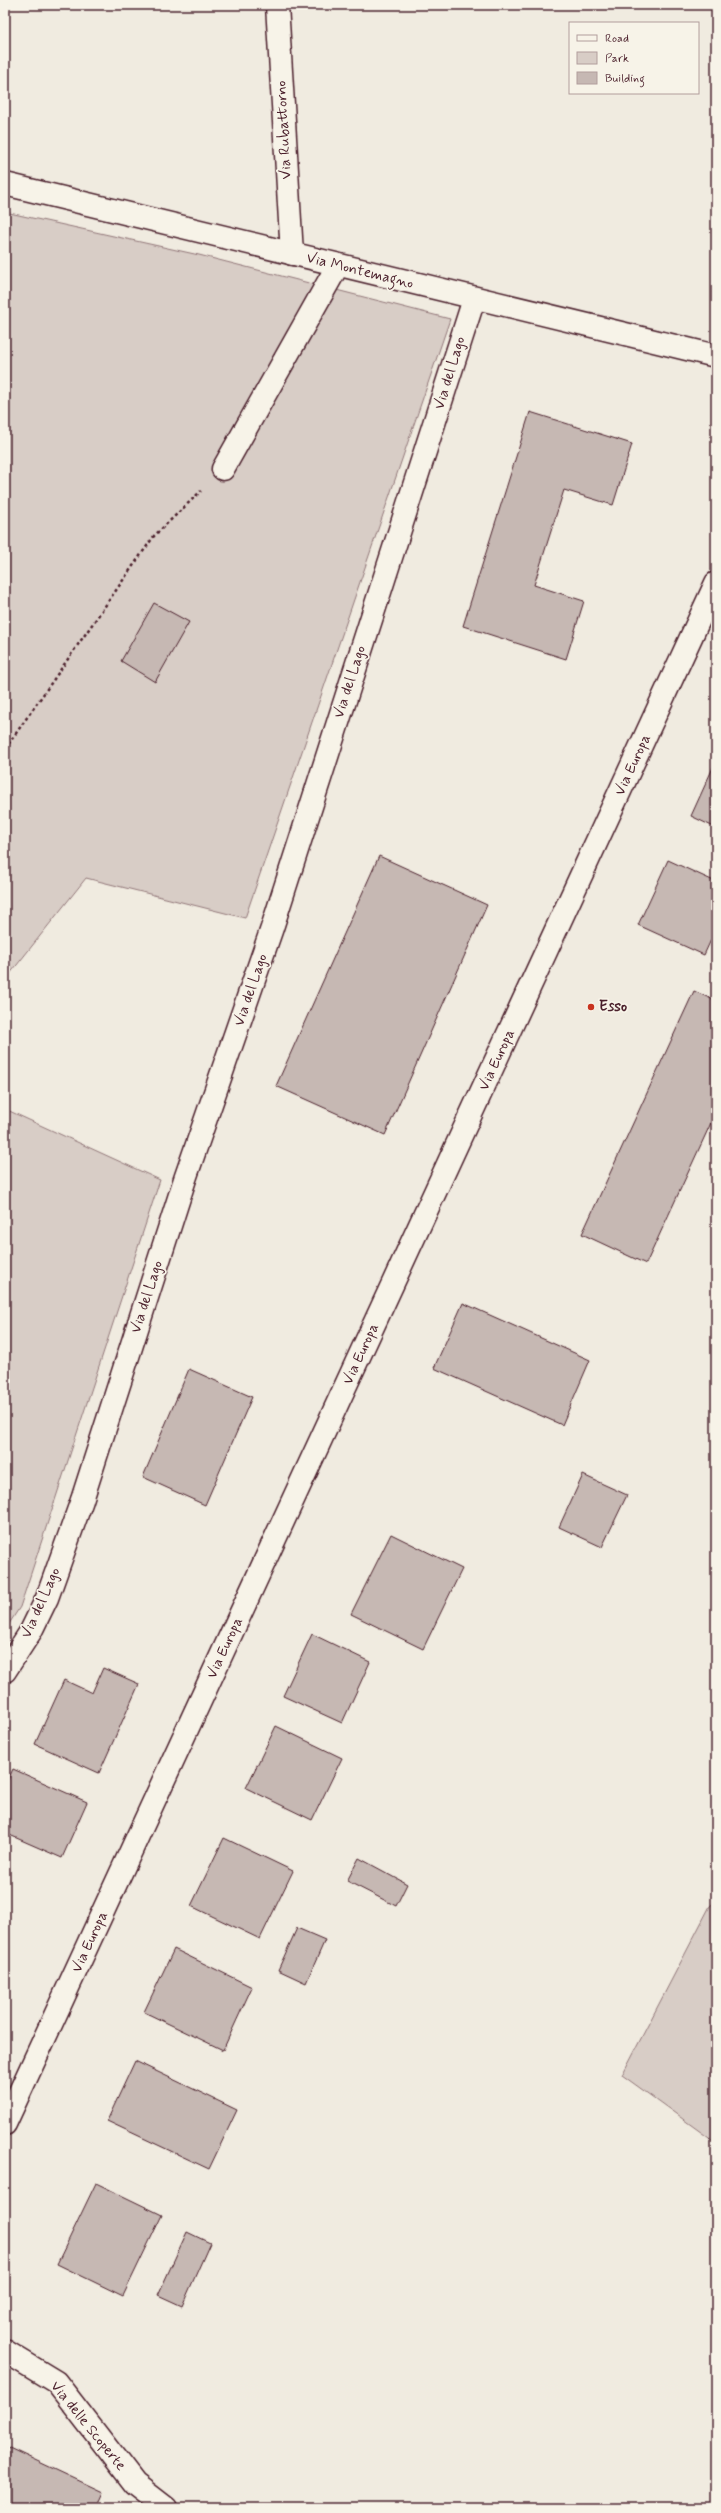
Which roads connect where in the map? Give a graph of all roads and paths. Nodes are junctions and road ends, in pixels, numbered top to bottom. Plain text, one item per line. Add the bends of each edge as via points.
1 (277, 5) edge
2 (5, 184) edge
3 (292, 254) junction
4 (338, 265) junction
5 (474, 299) junction
6 (716, 356) edge
7 (224, 469) joint
8 (716, 583) edge
9 (5, 742) edge
10 (7, 746) junction
11 (5, 749) edge
12 (5, 1672) edge
13 (5, 2124) edge
14 (5, 2351) edge
15 (166, 2508) edge

1 - 3 street, Via Rubattorno
2 - 3 street, Via Montemagno
3 - 4 street, Via Montemagno
4 - 5 street, Via Montemagno
4 - 7 street
5 - 6 street, Via Montemagno
5 - 12 street, Via del Lago via 272,928 185,1179 82,1500 46,1598 31,1631
7 - 10 path via 154,536
8 - 13 street, Via Europa
9 - 10 path
10 - 11 path
14 - 15 street, Via delle Scoperte via 56,2382 135,2484

